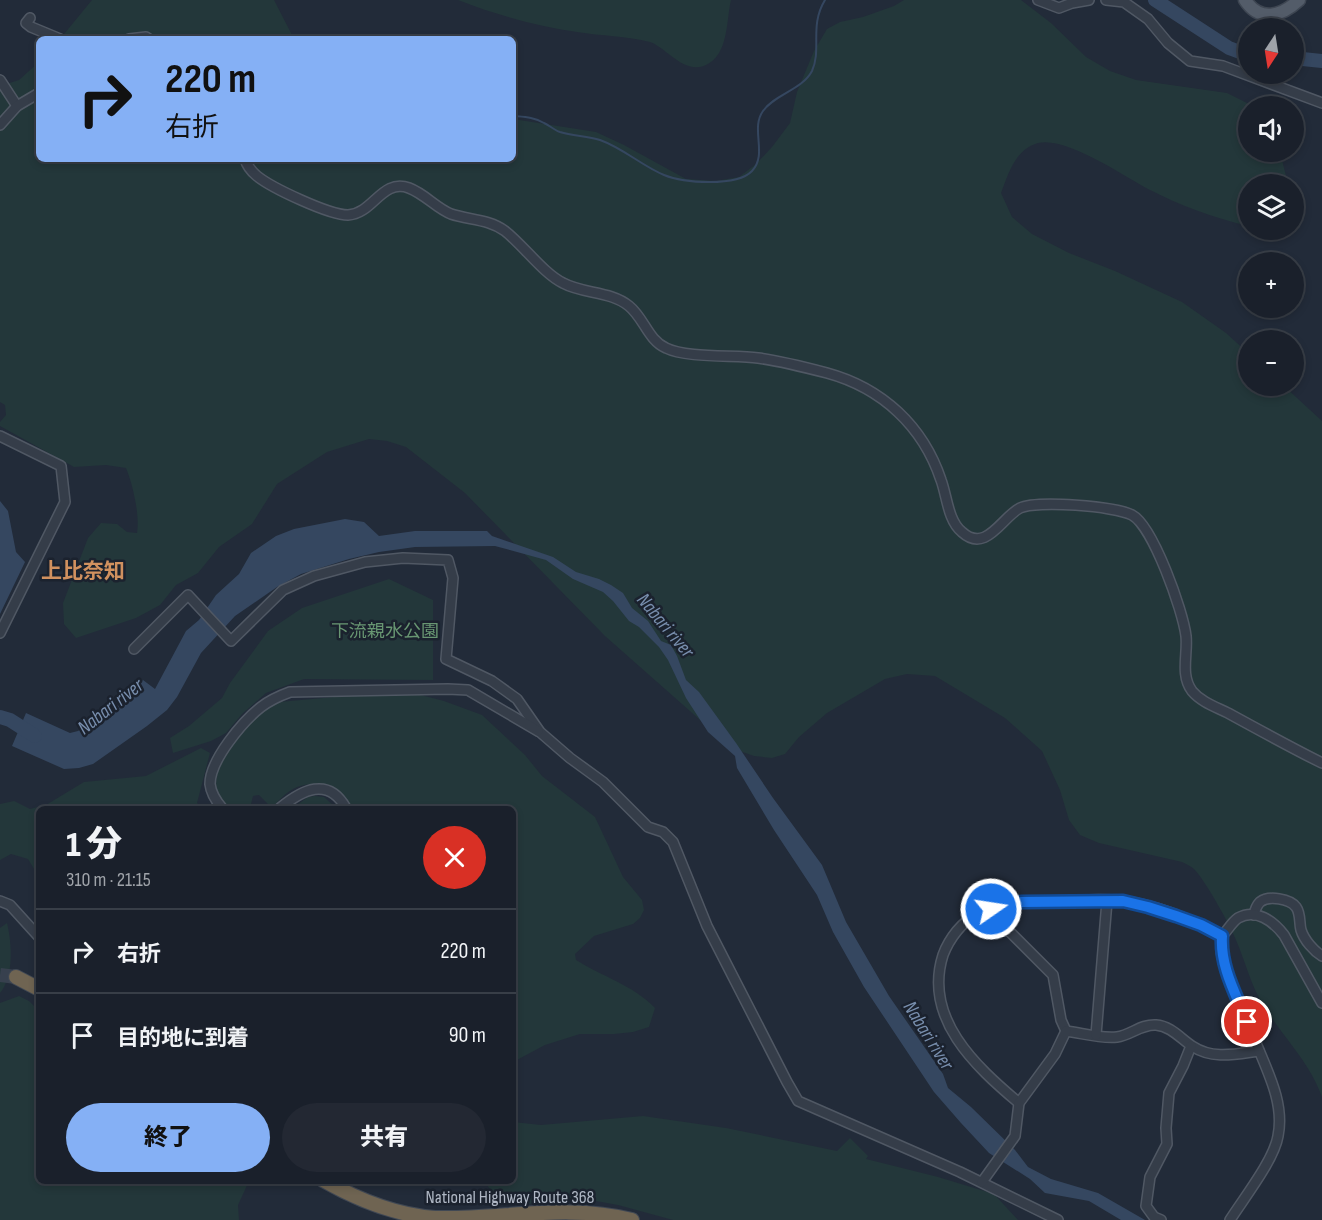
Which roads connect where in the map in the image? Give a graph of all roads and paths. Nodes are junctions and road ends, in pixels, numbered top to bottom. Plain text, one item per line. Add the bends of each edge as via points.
1 (1038, 0) edge
2 (1089, 0) edge
3 (1106, 0) edge
4 (1245, 0) edge
5 (1299, 0) edge
6 (30, 18) dead end
7 (53, 36) edge
8 (0, 80) edge
9 (36, 95) edge
10 (1322, 103) edge
11 (17, 106) junction
12 (0, 125) edge
13 (246, 162) edge
14 (0, 436) edge
15 (0, 633) edge
16 (134, 649) dead end
17 (540, 732) junction
18 (1322, 763) edge
19 (221, 806) edge
20 (283, 806) edge
21 (345, 806) edge
22 (0, 901) edge
23 (1107, 901) junction
24 (991, 909) junction
25 (1254, 915) junction
26 (36, 934) edge
27 (1222, 936) junction
28 (1322, 956) edge
29 (16, 977) tunnel mouth
30 (36, 987) edge
31 (1322, 1003) edge
32 (1066, 1031) junction
33 (1096, 1035) junction
34 (1191, 1046) junction
35 (1259, 1051) junction
36 (1019, 1103) junction
37 (982, 1182) junction
38 (330, 1184) edge
39 (632, 1220) edge
40 (1058, 1220) edge
41 (1161, 1220) edge
42 (1230, 1220) edge

1 - 2 street via 1059,8
3 - 10 street via 1124,2 1148,19 1190,61 1222,66
4 - 5 main road via 1252,9 1279,15
6 - 7 street via 26,22 31,27
8 - 11 street
9 - 11 street
11 - 12 street
13 - 18 street via 256,176 336,213 360,212 388,188 398,186 410,188 454,215 491,223 504,230 558,281 629,305 652,338 665,348 756,358 853,382 895,408 920,437 940,477 953,520 969,537 990,535 1016,510 1035,504 1110,508 1134,516 1152,538 1183,620 1186,679 1192,690 1213,706
14 - 15 street via 61,466 65,502
16 - 17 street via 188,595 231,641 283,590 314,576 365,562 403,558 448,560 453,578 446,659 492,681 517,699
17 - 19 street via 468,690 290,692 260,708 226,746 211,778 211,791
17 - 37 street via 603,782 648,827 663,832 673,842 707,926 798,1101
20 - 21 street via 298,794 318,789 330,791
22 - 26 street via 10,905
23 - 24 street via 1021,902
23 - 27 street via 1148,907
23 - 33 street
24 - 32 street via 1053,975
24 - 36 street via 975,915 959,928 946,946 939,967 939,991 949,1024 969,1056
25 - 27 street via 1239,918
25 - 28 street via 1259,903 1265,900 1286,900 1298,911 1301,930
25 - 31 street via 1276,925
27 - 35 street via 1224,965
29 - 30 highway
32 - 33 street
32 - 36 street via 1055,1054
33 - 34 street via 1119,1037 1142,1026 1158,1025
34 - 35 street via 1223,1056
34 - 41 street via 1169,1093 1167,1144 1150,1177 1146,1206
35 - 42 street via 1276,1095 1278,1137
36 - 37 street via 1015,1136
37 - 40 street
38 - 39 highway, National Highway Route 368 via 352,1197 406,1214 436,1218 577,1211

